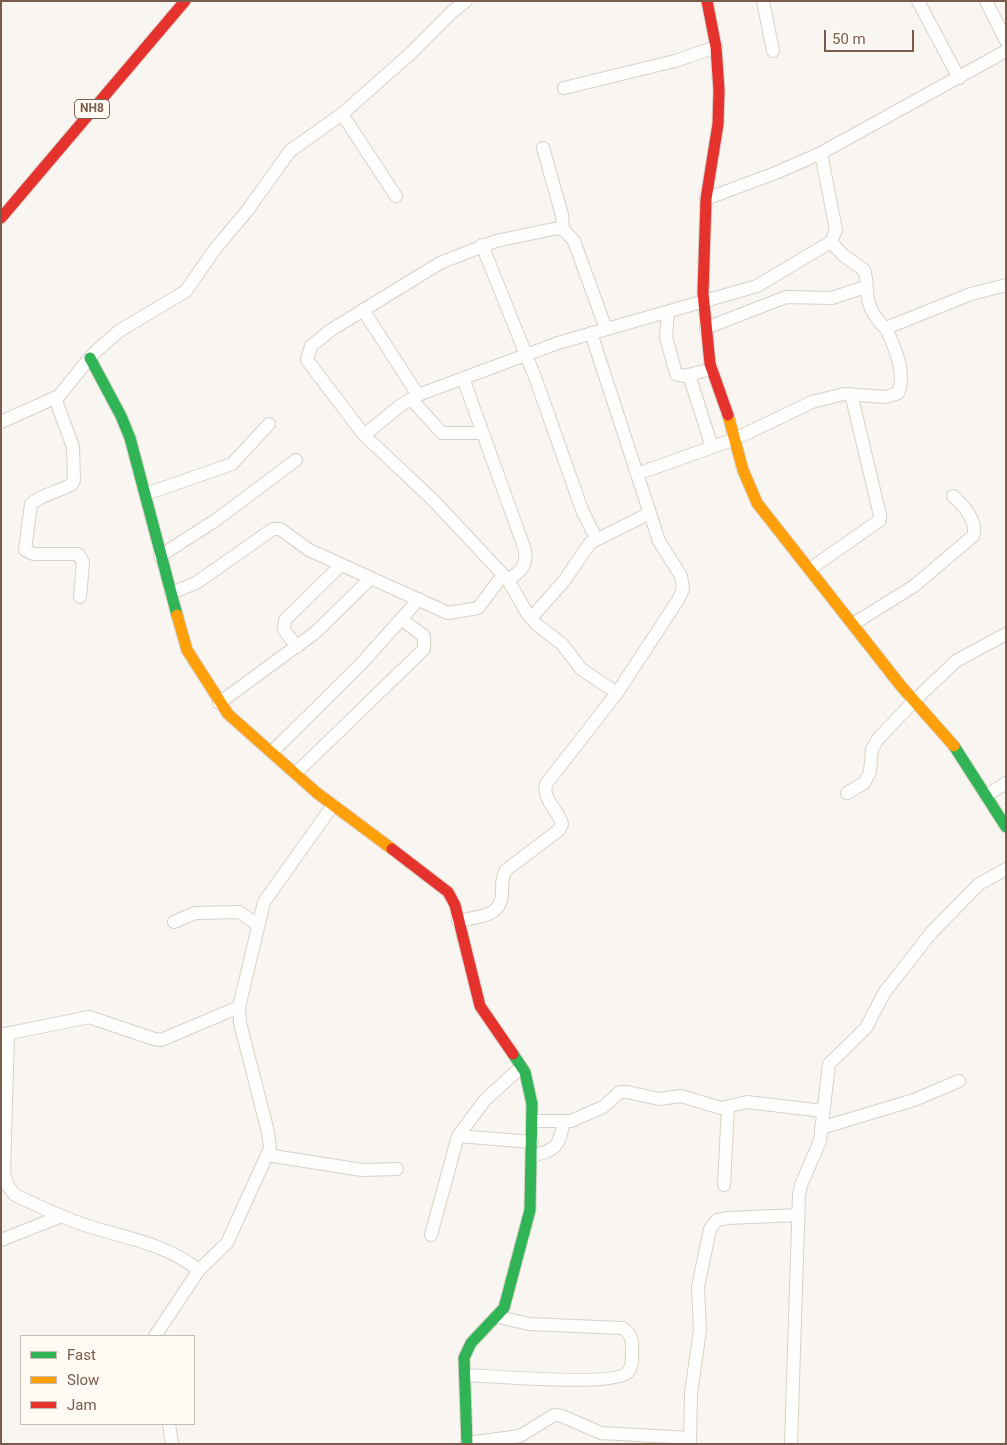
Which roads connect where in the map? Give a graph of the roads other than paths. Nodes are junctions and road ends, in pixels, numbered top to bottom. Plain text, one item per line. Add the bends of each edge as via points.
1 (185, 1) edge
2 (466, 1) edge
3 (707, 1) edge
4 (762, 1) edge
5 (918, 1) edge
6 (986, 1) edge
7 (1006, 41) edge
8 (716, 47) junction
9 (773, 51) dead end
10 (1006, 52) edge
11 (959, 78) junction
12 (564, 88) dead end
13 (342, 114) junction
14 (543, 148) dead end
15 (821, 152) junction
16 (396, 196) dead end
17 (706, 199) junction
18 (1, 218) edge
19 (563, 229) junction
20 (831, 242) junction
21 (482, 245) junction
22 (1006, 285) edge
23 (866, 286) junction
24 (703, 302) junction
25 (363, 310) junction
26 (668, 312) junction
27 (706, 328) junction
28 (886, 328) junction
29 (606, 329) junction
30 (591, 333) junction
31 (526, 354) junction
32 (90, 358) junction
33 (712, 369) junction
34 (689, 375) junction
35 (463, 378) junction
36 (851, 394) junction
37 (414, 397) junction
38 (56, 398) junction
39 (1, 422) edge
40 (269, 424) dead end
41 (483, 433) junction
42 (364, 435) junction
43 (735, 438) junction
44 (712, 447) junction
45 (296, 460) dead end
46 (637, 474) junction
47 (146, 494) junction
48 (953, 496) dead end
49 (650, 513) junction
50 (596, 538) junction
51 (160, 556) junction
52 (342, 565) junction
53 (810, 569) junction
54 (371, 578) junction
55 (506, 578) junction
56 (171, 593) junction
57 (80, 597) dead end
58 (419, 599) junction
59 (531, 618) junction
60 (401, 619) junction
61 (853, 624) junction
62 (1006, 634) edge
63 (297, 647) junction
64 (617, 693) junction
65 (914, 701) junction
66 (219, 703) junction
67 (272, 752) junction
68 (296, 773) junction
69 (1006, 783) edge
70 (847, 793) dead end
71 (986, 796) junction
72 (333, 805) junction
73 (1006, 827) edge
74 (1006, 869) edge
75 (458, 921) junction
76 (174, 922) dead end
77 (258, 925) junction
78 (239, 1007) junction
79 (5, 1034) edge
80 (521, 1067) junction
81 (959, 1081) dead end
82 (728, 1107) junction
83 (823, 1111) junction
84 (533, 1122) junction
85 (564, 1122) junction
86 (821, 1128) junction
87 (458, 1136) junction
88 (532, 1149) junction
89 (268, 1155) junction
90 (397, 1169) dead end
91 (724, 1185) dead end
92 (798, 1215) junction
93 (62, 1216) junction
94 (431, 1235) dead end
95 (1, 1240) edge
96 (200, 1270) junction
97 (499, 1317) junction
98 (156, 1335) edge
99 (465, 1375) junction
100 (169, 1425) edge
101 (644, 1440) edge
102 (690, 1441) edge
103 (468, 1443) edge
104 (172, 1444) edge
105 (791, 1444) edge

1 - 18 main road, NH8
2 - 13 street
3 - 8 main road
4 - 9 street
5 - 11 street
6 - 7 street
8 - 12 street via 675,61
8 - 17 main road via 718,124
10 - 11 street
11 - 15 street
13 - 16 street
13 - 32 street via 286,156 186,291 119,331
14 - 19 street
15 - 17 street
15 - 20 street via 836,230
17 - 24 main road
19 - 21 street
19 - 29 street via 574,241
20 - 23 street via 864,270
20 - 24 street via 757,286
21 - 25 street via 440,263
21 - 31 street
22 - 28 street via 971,294
23 - 27 street via 832,298 786,297
23 - 28 street via 869,307
24 - 26 street
24 - 27 main road
25 - 37 street
25 - 42 street via 311,346 307,360
26 - 29 street
26 - 34 street via 666,337 673,368 679,376
27 - 33 main road
28 - 36 street via 898,358 901,386 898,393 886,397
29 - 30 street
30 - 31 street
30 - 46 street
31 - 35 street
31 - 50 street via 582,510
32 - 38 street
32 - 47 main road via 121,416
33 - 34 street
33 - 43 main road
34 - 44 street
35 - 37 street
35 - 41 street
36 - 43 street via 812,402
36 - 53 street via 880,520
37 - 41 street via 442,433
37 - 42 street
38 - 39 street
38 - 57 street via 73,447 74,480 72,484 31,504 25,550 32,554 78,554 83,562
40 - 47 street via 232,464
41 - 55 street via 525,550 523,570
42 - 55 street
43 - 44 street
43 - 53 main road via 743,470 757,503
44 - 46 street
45 - 51 street via 216,520
46 - 49 street
47 - 51 main road
48 - 61 street via 967,510 974,527 973,536 914,586
49 - 50 street
49 - 64 street via 659,540 681,576 683,588
50 - 59 street
51 - 56 main road
52 - 54 street
52 - 56 street via 308,550 280,529 273,529 202,580
52 - 63 street via 285,620 284,630
53 - 61 main road
54 - 58 street
54 - 63 street
55 - 58 street via 482,604 473,609 448,613
55 - 59 street
56 - 66 main road via 187,650
58 - 60 street
59 - 64 street via 562,644 575,663
60 - 67 street via 361,664
60 - 68 street via 424,636 424,649
61 - 65 main road
62 - 65 street via 956,661
63 - 66 street
64 - 75 street via 546,784 546,798 562,824 559,830 506,870 499,908
65 - 70 street via 878,739 872,749 870,772 864,783
65 - 71 main road via 950,741
66 - 67 main road
67 - 68 main road
68 - 72 main road
69 - 71 street
71 - 73 main road
72 - 75 main road via 448,892
72 - 77 street via 270,892
74 - 83 street via 979,884 931,933 884,993 866,1028 829,1064
75 - 80 main road via 480,1006
76 - 77 street via 195,913 239,912
77 - 78 street
78 - 79 street via 161,1040 89,1017
78 - 89 street via 240,1024 268,1132
79 - 93 street via 4,1174 15,1195
80 - 84 main road via 529,1081
80 - 87 street via 485,1100
81 - 86 street via 914,1100
82 - 83 street via 747,1102
82 - 85 street via 721,1108 681,1096 659,1100 620,1092 603,1107
82 - 91 street
83 - 86 street
84 - 85 street
84 - 88 main road
85 - 88 street via 555,1149
86 - 92 street via 818,1150 801,1184
87 - 88 street
87 - 94 street
88 - 97 main road via 528,1224
89 - 90 street via 362,1170
89 - 96 street via 227,1244
92 - 102 street via 728,1218 717,1220 710,1229 698,1287 700,1330 691,1394
92 - 105 street
93 - 95 street
93 - 96 street via 163,1248
96 - 98 street
97 - 99 main road via 471,1340 464,1358
97 - 99 street via 529,1324 622,1328 632,1341 632,1365 628,1372 618,1377 582,1380
99 - 103 main road
100 - 104 street
101 - 102 street
101 - 103 street via 601,1433 562,1416 554,1416 520,1436

